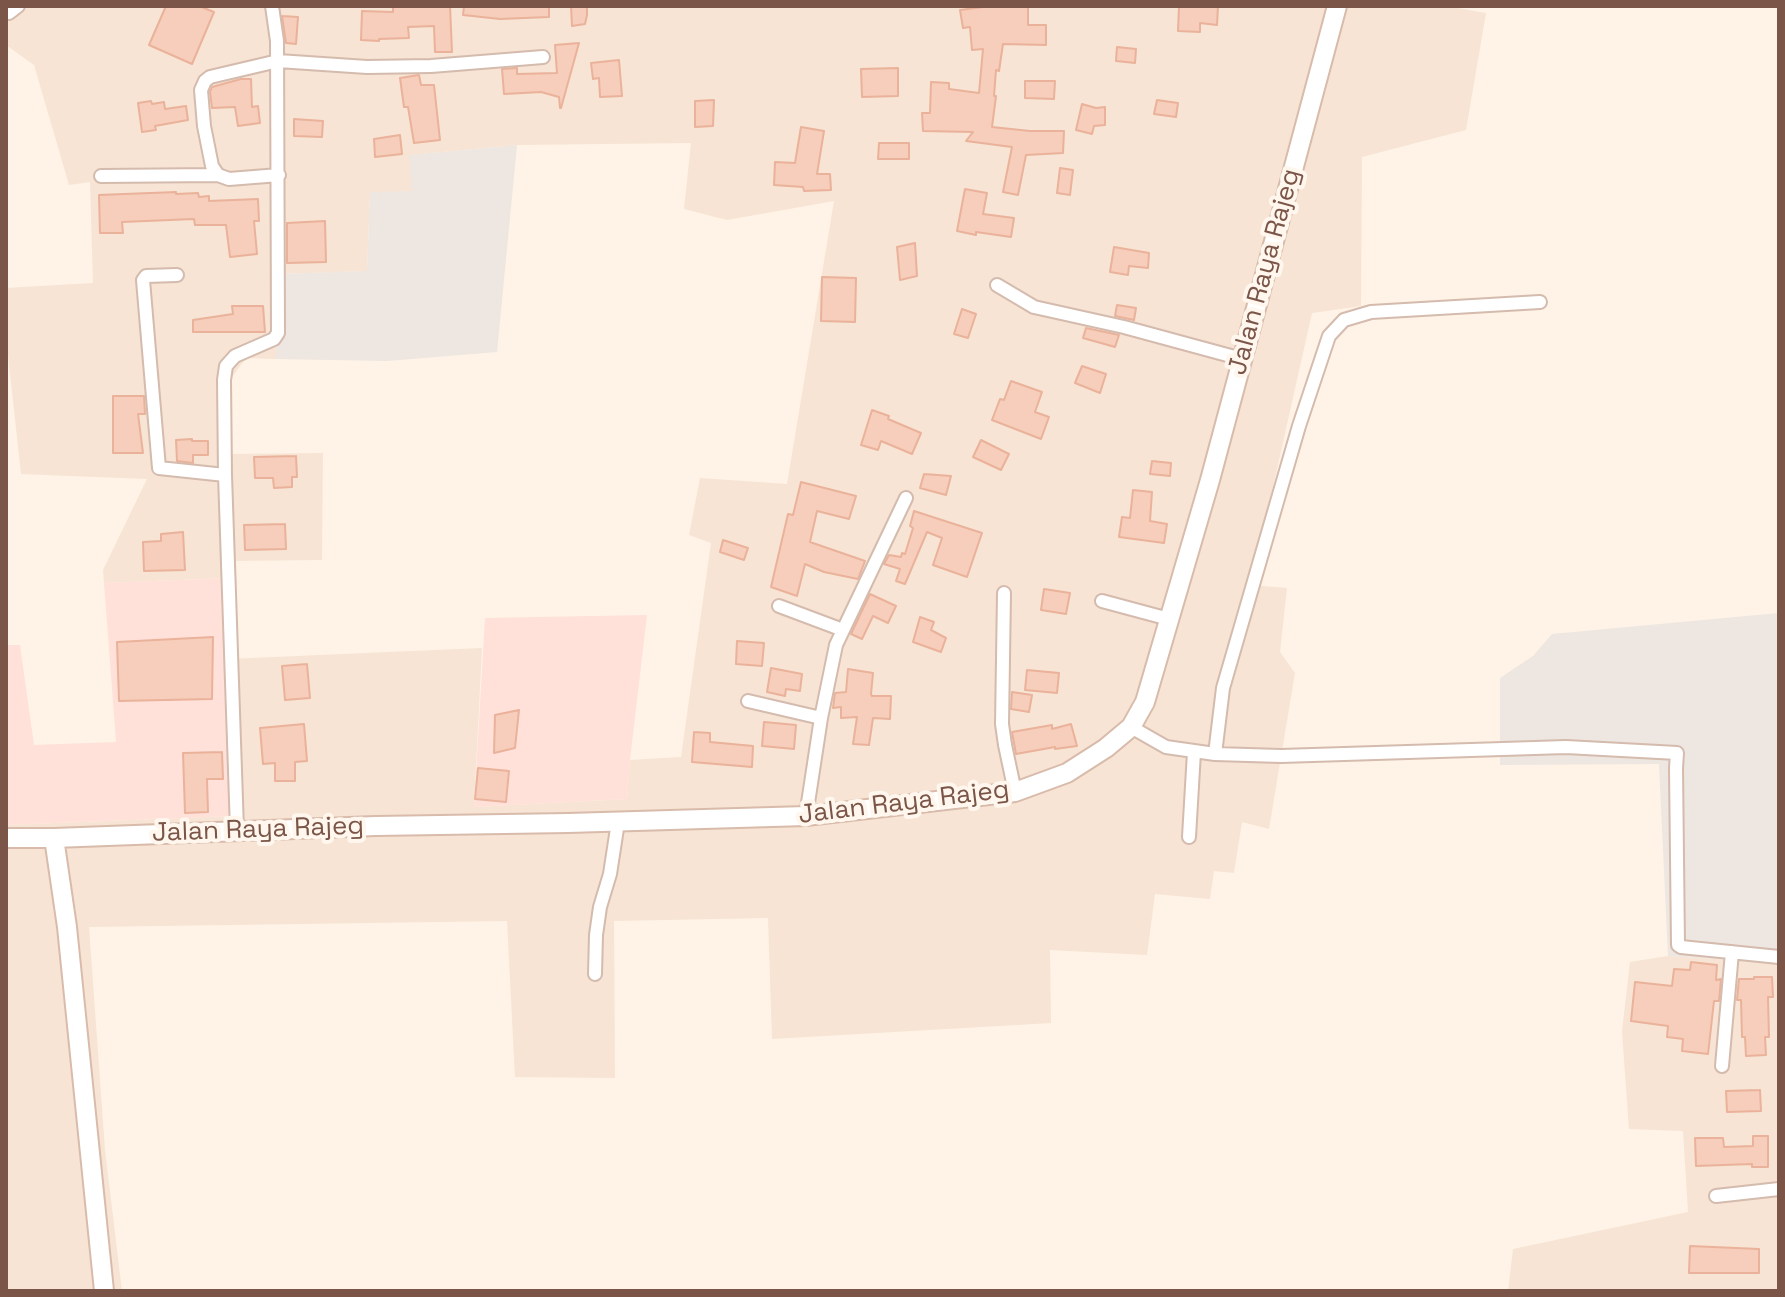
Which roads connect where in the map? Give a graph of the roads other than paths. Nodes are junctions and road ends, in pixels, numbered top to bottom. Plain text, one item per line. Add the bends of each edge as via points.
1 (272, 6) edge
2 (1333, 7) edge
3 (543, 57) dead end
4 (278, 61) junction
5 (218, 175) junction
6 (279, 175) junction
7 (101, 176) dead end
8 (177, 275) dead end
9 (997, 285) dead end
10 (1540, 302) dead end
11 (1242, 359) junction
12 (225, 475) junction
13 (906, 498) dead end
14 (1004, 593) dead end
15 (1102, 601) dead end
16 (779, 606) dead end
17 (1169, 619) junction
18 (843, 630) junction
19 (748, 701) dead end
20 (821, 718) junction
21 (1131, 727) junction
22 (1194, 752) junction
23 (1215, 754) junction
24 (1015, 792) junction
25 (806, 816) junction
26 (618, 822) junction
27 (237, 830) junction
28 (1189, 837) dead end
29 (6, 838) edge
30 (54, 838) junction
31 (1732, 952) junction
32 (1779, 957) edge
33 (595, 974) dead end
34 (1722, 1066) dead end
35 (1779, 1189) edge
36 (1716, 1196) dead end
37 (104, 1291) edge

1 - 4 street
2 - 11 main road, Jalan Raya Rajeg
3 - 4 street via 367,67
4 - 5 street via 205,81 204,126
4 - 6 street
5 - 6 street
5 - 7 street
6 - 12 street via 278,333 226,366
8 - 12 street via 143,280 159,468
9 - 11 street via 1034,307
10 - 23 street via 1371,312 1344,320 1329,336 1223,688
11 - 17 main road, Jalan Raya Rajeg
12 - 27 street
13 - 18 street
14 - 24 street via 1002,724
15 - 17 street
16 - 18 street
17 - 21 main road, Jalan Raya Rajeg via 1145,702
18 - 20 street
19 - 20 street
20 - 25 street
21 - 22 street via 1166,747
21 - 24 main road, Jalan Raya Rajeg via 1067,773
22 - 23 street
22 - 28 street
23 - 31 street via 1566,747 1677,753 1678,945
24 - 25 main road, Jalan Raya Rajeg
25 - 26 main road, Jalan Raya Rajeg
26 - 27 main road, Jalan Raya Rajeg
26 - 33 street via 600,907
27 - 30 main road, Jalan Raya Rajeg
29 - 30 main road, Jalan Raya Rajeg
30 - 37 main road
31 - 32 street
31 - 34 street
35 - 36 street

